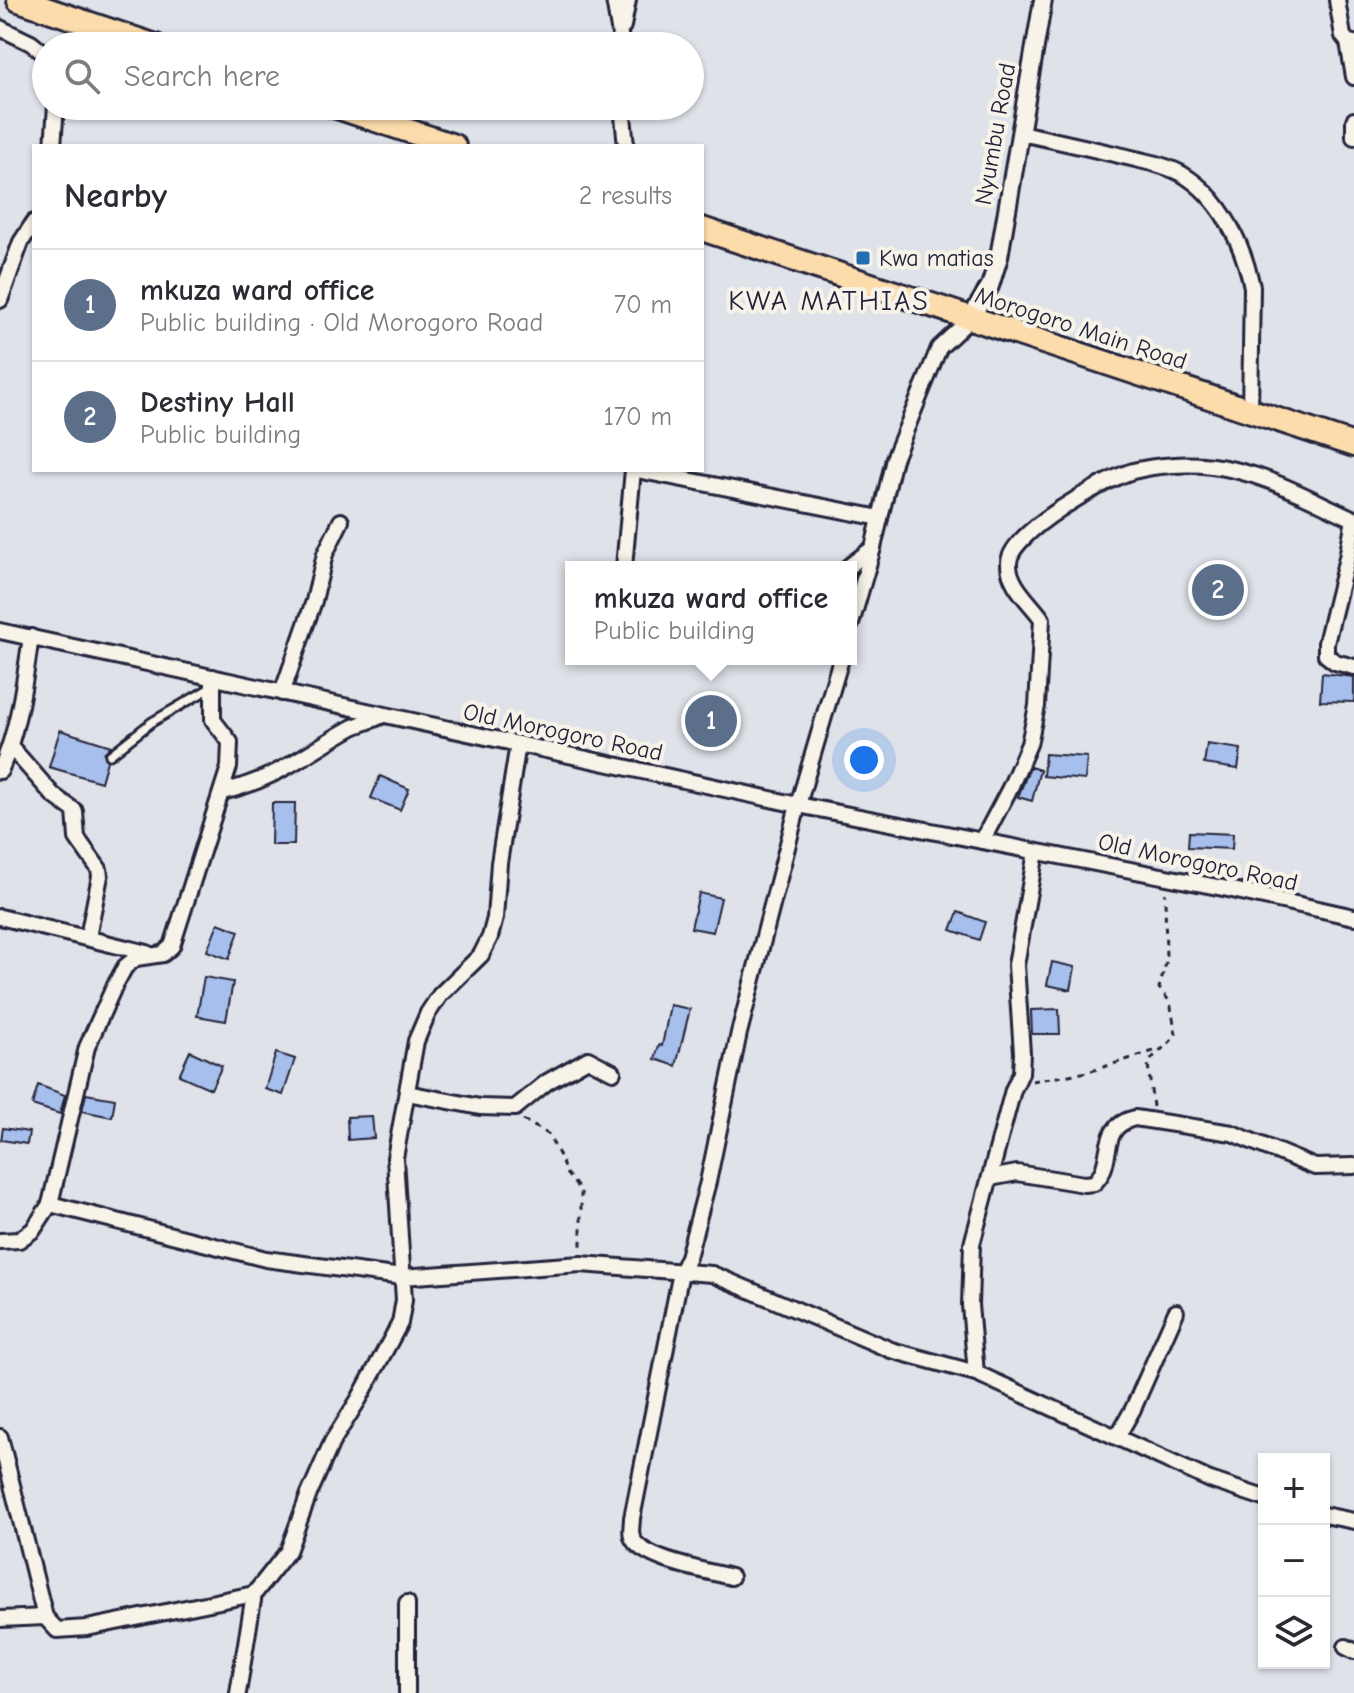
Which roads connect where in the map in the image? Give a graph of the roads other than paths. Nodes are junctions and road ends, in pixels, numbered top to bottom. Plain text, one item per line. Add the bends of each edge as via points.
1 (19, 0) edge
2 (614, 0) edge
3 (628, 0) edge
4 (1043, 0) edge
5 (1337, 0) edge
6 (0, 28) edge
7 (114, 32) edge
8 (620, 32) edge
9 (623, 32) edge
10 (1351, 42) edge
11 (32, 44) edge
12 (1354, 77) edge
13 (55, 120) edge
14 (376, 120) edge
15 (623, 120) edge
16 (1354, 120) edge
17 (1020, 133) junction
18 (1354, 137) edge
19 (53, 144) edge
20 (448, 144) edge
21 (626, 144) edge
22 (32, 225) edge
23 (704, 230) edge
24 (0, 300) edge
25 (970, 319) junction
26 (1250, 410) junction
27 (1354, 445) edge
28 (635, 472) edge
29 (645, 472) edge
30 (880, 518) junction
31 (1354, 519) edge
32 (341, 521) dead end
33 (873, 548) junction
34 (625, 561) edge
35 (856, 561) edge
36 (857, 603) edge
37 (0, 631) edge
38 (31, 637) junction
39 (839, 665) edge
40 (1354, 667) edge
41 (213, 682) junction
42 (282, 693) junction
43 (383, 715) junction
44 (518, 744) junction
45 (11, 747) junction
46 (110, 755) dead end
47 (0, 771) edge
48 (222, 792) junction
49 (798, 805) junction
50 (982, 841) junction
51 (1036, 852) junction
52 (0, 917) edge
53 (1354, 917) edge
54 (88, 937) junction
55 (151, 954) junction
56 (613, 1072) dead end
57 (407, 1093) junction
58 (1354, 1166) edge
59 (990, 1178) junction
60 (50, 1204) junction
61 (0, 1241) edge
62 (688, 1257) junction
63 (681, 1272) junction
64 (712, 1274) junction
65 (402, 1277) junction
66 (1176, 1312) dead end
67 (976, 1373) junction
68 (0, 1437) edge
69 (1117, 1437) junction
70 (1258, 1496) edge
71 (1330, 1516) edge
72 (1354, 1521) edge
73 (731, 1577) dead end
74 (254, 1594) junction
75 (407, 1603) dead end
76 (45, 1617) junction
77 (0, 1619) edge
78 (238, 1693) edge
79 (407, 1693) edge

1 - 7 highway
2 - 8 street
3 - 9 street
4 - 17 street, Nyumbu Road
5 - 10 street via 1343,36
6 - 11 street
10 - 12 street
13 - 19 street
14 - 20 highway
15 - 21 street
16 - 18 street
17 - 25 street, Nyumbu Road via 999,257 990,286
17 - 26 street via 1181,174 1220,210 1252,287
22 - 24 street
23 - 25 highway, Morogoro Main Road
25 - 26 highway, Morogoro Main Road
25 - 30 street via 939,348 894,459
26 - 27 highway, Morogoro Main Road
28 - 34 street
29 - 30 street
30 - 33 street
31 - 40 street via 1326,643 1326,655
31 - 50 street via 1266,478 1210,466 1165,466 1128,472 1028,533 1008,558 1014,584 1042,619 1037,706 1029,744
32 - 42 street via 325,554
33 - 35 street
33 - 36 street
37 - 38 street, Old Morogoro Road
38 - 41 street, Old Morogoro Road
38 - 45 street
39 - 49 street
41 - 42 street, Old Morogoro Road
41 - 46 lane
41 - 48 street via 213,720 231,750
42 - 43 street, Old Morogoro Road
43 - 44 street, Old Morogoro Road
43 - 48 street via 355,726 287,769
44 - 49 street, Old Morogoro Road
44 - 57 street via 490,937 481,955 448,984 428,1013 416,1041
45 - 47 street
45 - 54 street via 53,795 75,811 77,838 99,869
48 - 55 street via 172,946 163,954
49 - 50 street, Old Morogoro Road
49 - 62 street
50 - 51 street, Old Morogoro Road
51 - 53 street, Old Morogoro Road
51 - 59 street via 1016,965 1021,1073
52 - 54 street
54 - 55 street
55 - 60 street via 125,967 87,1047
56 - 57 street via 588,1059 515,1108
57 - 65 street via 395,1158
58 - 59 street via 1315,1167 1232,1133 1149,1119 1125,1120 1112,1131 1102,1173 1094,1183 1017,1173
59 - 67 street via 972,1244
60 - 61 street via 33,1230 19,1240
60 - 65 street via 266,1259
62 - 63 street
62 - 64 street
63 - 64 street
63 - 65 street via 581,1264
63 - 73 street via 631,1536 654,1556
64 - 67 street via 891,1350
65 - 74 street via 400,1323 332,1442 288,1551
66 - 69 street
67 - 69 street
68 - 76 street
69 - 70 street
71 - 72 street
74 - 76 street via 87,1628 57,1630
74 - 78 street
75 - 79 street
76 - 77 street

